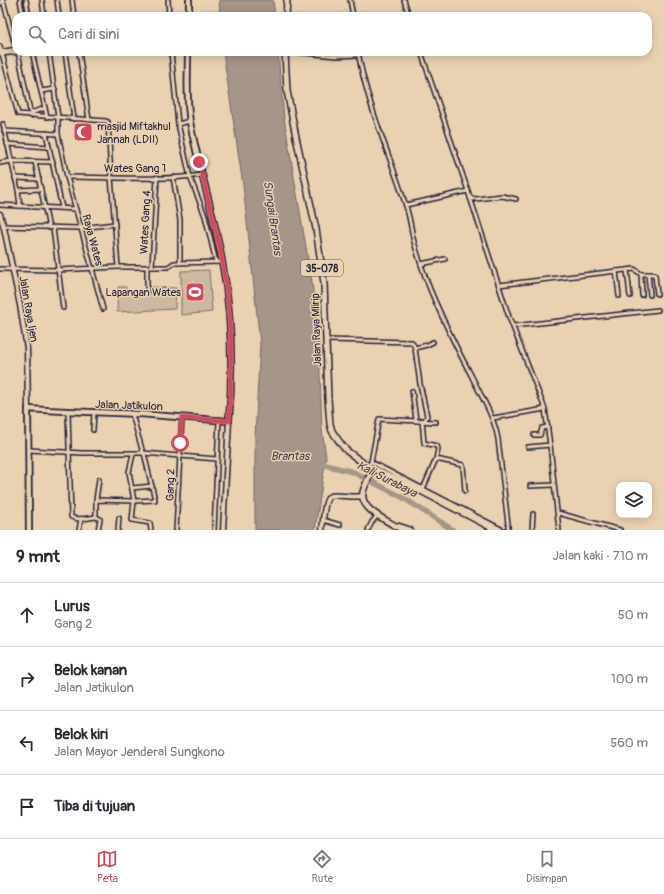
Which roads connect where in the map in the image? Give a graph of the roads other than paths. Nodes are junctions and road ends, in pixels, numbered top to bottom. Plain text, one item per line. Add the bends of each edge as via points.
1 (20, 0) edge
2 (26, 0) edge
3 (42, 0) edge
4 (57, 0) edge
5 (72, 0) edge
6 (168, 0) edge
7 (189, 0) edge
8 (287, 0) edge
9 (350, 0) edge
10 (404, 0) edge
11 (1, 1) edge
12 (22, 12) edge
13 (28, 12) edge
14 (44, 12) edge
15 (58, 12) edge
16 (74, 12) edge
17 (169, 12) edge
18 (189, 12) edge
19 (286, 12) edge
20 (352, 12) edge
21 (408, 12) edge
22 (12, 36) edge
23 (0, 46) edge
24 (12, 50) edge
25 (12, 52) edge
26 (1, 53) edge
27 (19, 56) edge
28 (34, 56) edge
29 (50, 56) edge
30 (66, 56) edge
31 (80, 56) edge
32 (171, 56) edge
33 (188, 56) edge
34 (285, 56) edge
35 (359, 56) edge
36 (422, 56) edge
37 (55, 89) junction
38 (41, 90) junction
39 (45, 108) junction
40 (31, 114) junction
41 (47, 117) junction
42 (58, 117) junction
43 (74, 119) junction
44 (90, 120) junction
45 (190, 121) junction
46 (3, 124) dead end
47 (178, 124) junction
48 (4, 131) junction
49 (46, 133) junction
50 (58, 134) junction
51 (7, 144) junction
52 (49, 147) junction
53 (11, 161) junction
54 (35, 162) junction
55 (53, 162) junction
56 (0, 163) edge
57 (202, 175) junction
58 (67, 177) junction
59 (111, 177) junction
60 (156, 177) junction
61 (173, 177) junction
62 (190, 177) junction
63 (15, 178) junction
64 (39, 179) junction
65 (41, 189) junction
66 (18, 190) junction
67 (468, 191) junction
68 (470, 198) junction
69 (516, 199) dead end
70 (406, 205) junction
71 (0, 206) edge
72 (20, 206) junction
73 (44, 206) junction
74 (62, 208) junction
75 (75, 208) junction
76 (0, 214) edge
77 (212, 214) junction
78 (205, 216) junction
79 (114, 224) junction
80 (2, 226) edge
81 (51, 228) junction
82 (80, 228) junction
83 (445, 259) dead end
84 (216, 262) junction
85 (223, 262) junction
86 (180, 263) junction
87 (421, 264) junction
88 (118, 267) junction
89 (147, 267) junction
90 (152, 267) junction
91 (92, 268) junction
92 (0, 269) edge
93 (13, 269) junction
94 (58, 270) junction
95 (627, 270) junction
96 (616, 271) junction
97 (641, 274) junction
98 (648, 274) junction
99 (499, 285) junction
100 (147, 291) dead end
101 (657, 294) dead end
102 (642, 295) dead end
103 (650, 295) dead end
104 (619, 296) dead end
105 (630, 296) dead end
106 (63, 308) dead end
107 (102, 309) dead end
108 (658, 310) dead end
109 (513, 326) junction
110 (326, 340) junction
111 (433, 342) dead end
112 (415, 348) junction
113 (412, 391) dead end
114 (28, 409) junction
115 (545, 410) junction
116 (68, 412) junction
117 (94, 413) junction
118 (132, 414) junction
119 (182, 418) junction
120 (492, 418) junction
121 (416, 420) junction
122 (424, 420) junction
123 (219, 421) junction
124 (229, 421) junction
125 (436, 422) dead end
126 (548, 427) junction
127 (93, 430) dead end
128 (534, 436) dead end
129 (550, 445) junction
130 (528, 447) dead end
131 (28, 450) junction
132 (69, 452) junction
133 (144, 453) junction
134 (133, 454) junction
135 (179, 456) junction
136 (217, 458) junction
137 (436, 459) junction
138 (369, 464) junction
139 (373, 469) junction
140 (100, 479) dead end
141 (554, 485) junction
142 (152, 486) junction
143 (530, 486) dead end
144 (132, 488) junction
145 (423, 489) junction
146 (465, 491) dead end
147 (363, 494) junction
148 (96, 500) junction
149 (134, 501) junction
150 (558, 513) junction
151 (533, 514) dead end
152 (96, 516) junction
153 (377, 516) junction
154 (119, 518) dead end
155 (81, 519) junction
156 (323, 520) junction
157 (340, 525) dead end
158 (395, 525) junction
159 (29, 530) edge
160 (79, 530) edge
161 (98, 530) edge
162 (118, 530) edge
163 (150, 530) edge
164 (176, 530) edge
165 (214, 530) edge
166 (223, 530) edge
167 (322, 530) edge
168 (368, 530) edge
169 (402, 530) edge
170 (410, 530) edge
171 (496, 530) edge
172 (503, 530) edge
173 (508, 530) edge
174 (532, 530) edge
175 (559, 530) edge
176 (620, 530) edge

1 - 12 street
2 - 13 street
3 - 14 street
4 - 15 street
5 - 16 street
6 - 17 street
7 - 18 main road
8 - 19 main road
9 - 20 street
10 - 21 street
11 - 22 street
23 - 26 street
24 - 26 street
25 - 26 street
26 - 40 street via 16,113
27 - 40 street
28 - 38 street
29 - 37 street, Raya Wates
30 - 43 street
31 - 44 street
32 - 47 street
33 - 45 main road
34 - 110 main road, Jalan Raya Mlirip / 35-078 via 287,91 322,270
35 - 70 street via 378,126
36 - 67 street
37 - 38 street
37 - 42 street, Raya Wates
38 - 39 street
39 - 40 street
39 - 41 street
40 - 41 street
41 - 42 street
42 - 43 street
42 - 50 street, Raya Wates
43 - 44 street
44 - 59 street via 108,122
45 - 47 street
45 - 57 main road
46 - 48 street
47 - 62 street
48 - 49 street
48 - 51 street
49 - 50 street
49 - 52 street
50 - 58 street, Raya Wates
51 - 52 street
51 - 53 street
52 - 55 street
53 - 54 street
53 - 56 street
53 - 63 street
54 - 55 street
54 - 64 street
55 - 74 street
57 - 62 street, Wates Gang 1
57 - 77 main road
58 - 59 street, Wates Gang 1
58 - 75 street, Raya Wates
59 - 60 street, Wates Gang 1
59 - 79 street
60 - 61 street, Wates Gang 1
60 - 90 street, Wates Gang 4
61 - 62 street, Wates Gang 1
61 - 86 street via 180,220
62 - 78 street
63 - 64 street
63 - 66 street
64 - 65 street
65 - 66 street
65 - 73 street
66 - 72 street
67 - 68 street
67 - 70 street
68 - 69 street via 502,196
68 - 99 street
70 - 87 street
71 - 72 street
72 - 73 street
73 - 74 street
73 - 81 street
74 - 75 street
75 - 82 street, Raya Wates
76 - 80 street, Jalan Raya Ijen
77 - 78 street
77 - 85 main road
78 - 84 street
79 - 82 street
79 - 88 street
80 - 81 street
80 - 93 street, Jalan Raya Ijen
81 - 82 street
81 - 94 street
82 - 91 street, Raya Wates
83 - 87 street
84 - 85 street
84 - 86 street
85 - 124 main road via 230,328 232,388
86 - 90 street via 168,267
87 - 120 street via 435,300
88 - 89 street
88 - 91 street
89 - 90 street
89 - 100 street
91 - 94 street
91 - 107 street, Raya Wates
92 - 93 street
93 - 94 street
93 - 114 street, Jalan Raya Ijen via 28,354
94 - 106 street
95 - 96 street
95 - 97 street via 636,269
95 - 105 street
96 - 99 street
96 - 104 street
97 - 98 street
97 - 102 street
98 - 101 street via 655,276
98 - 103 street
99 - 109 street
108 - 109 street
109 - 115 street
110 - 112 street via 409,341
110 - 138 main road, Jalan Raya Mlirip / 35-078 via 331,428 347,451
111 - 112 street
112 - 122 street via 427,416
113 - 121 street
114 - 116 main road, Jalan Jatikulon
114 - 131 main road
115 - 120 street
115 - 126 street
116 - 117 main road, Jalan Jatikulon
116 - 132 street
117 - 118 main road, Jalan Jatikulon
117 - 127 street
118 - 119 main road, Jalan Jatikulon
118 - 133 street
119 - 123 main road, Jalan Jatikulon
119 - 135 street, Gang 2
120 - 173 street via 498,439
121 - 122 street
121 - 138 street via 379,419
122 - 125 street
122 - 137 street via 423,442 425,445 438,447
123 - 124 main road, Jalan Jatikulon
123 - 136 street
124 - 166 street
126 - 128 street via 542,428 540,435
126 - 129 street
129 - 130 street
129 - 141 street
131 - 132 street
131 - 159 main road
132 - 134 street
132 - 155 street via 71,517
133 - 134 street
133 - 135 street
133 - 142 street
134 - 144 street via 129,472
135 - 136 street
135 - 164 street, Gang 2
136 - 165 street
137 - 145 street
137 - 146 street via 464,465
138 - 139 main road, Jalan Raya Mlirip / 35-078
138 - 145 street
139 - 147 main road
139 - 171 main road, Jalan Raya Mlirip
140 - 148 street
141 - 143 street
141 - 150 street
142 - 144 street
142 - 149 street via 154,500
144 - 149 street
145 - 172 street
147 - 153 main road via 368,508
147 - 156 street via 355,498 330,496 326,502
148 - 149 street
148 - 152 street
149 - 163 street via 132,520 150,523
150 - 175 street
150 - 176 street
151 - 174 street
152 - 155 street
152 - 161 street via 100,518
153 - 158 main road
153 - 168 street
154 - 162 street
155 - 160 street
156 - 157 street
156 - 167 street
158 - 169 main road
158 - 170 main road

